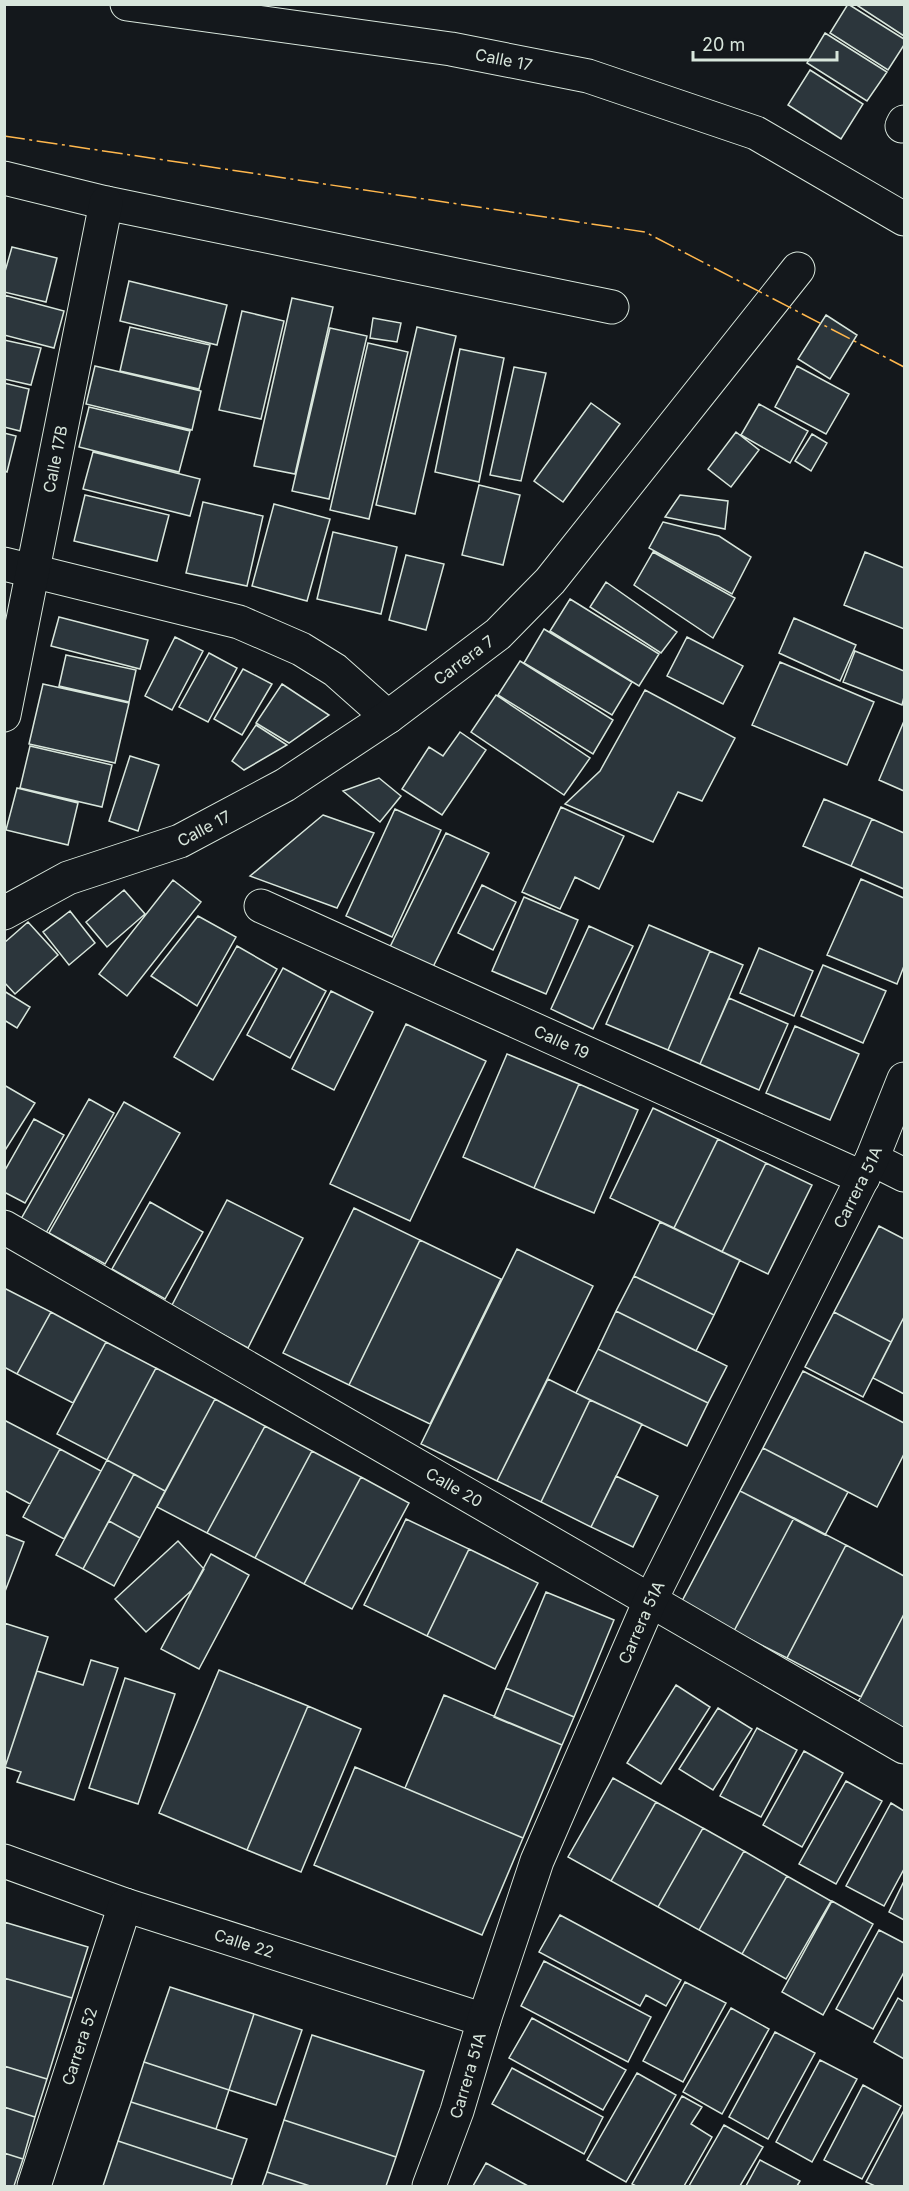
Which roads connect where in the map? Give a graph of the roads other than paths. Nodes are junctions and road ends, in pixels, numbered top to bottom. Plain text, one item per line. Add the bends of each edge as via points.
1 (127, 4) edge
2 (4, 178) edge
3 (106, 203) junction
4 (897, 214) edge
5 (798, 269) dead end
6 (612, 307) dead end
7 (19, 568) edge
8 (4, 715) edge
9 (388, 717) junction
10 (261, 906) dead end
11 (4, 913) edge
12 (904, 1079) edge
13 (867, 1169) junction
14 (904, 1175) edge
15 (4, 1227) edge
16 (650, 1600) junction
17 (904, 1747) edge
18 (4, 1861) edge
19 (125, 1905) junction
20 (484, 2020) junction
21 (34, 2187) edge
22 (429, 2187) edge

1 - 4 street, Calle 17 via 451,49 588,76 756,133
2 - 3 street
3 - 6 street
3 - 7 street, Calle 17B
5 - 9 street, Carrera 7 via 550,581 498,634
7 - 8 street, Calle 17B
7 - 9 street via 239,622 301,649 335,670
9 - 11 street, Calle 17 via 285,785 180,841 68,878
10 - 13 street, Calle 19
12 - 13 street, Carrera 51A
13 - 14 street, Calle 19
13 - 16 street, Carrera 51A
15 - 16 street, Calle 20
16 - 17 street, Calle 20
16 - 20 street, Carrera 51A via 537,1861
18 - 19 street, Calle 22
19 - 20 street, Calle 22
19 - 21 street, Carrera 52
20 - 22 street, Carrera 51A

